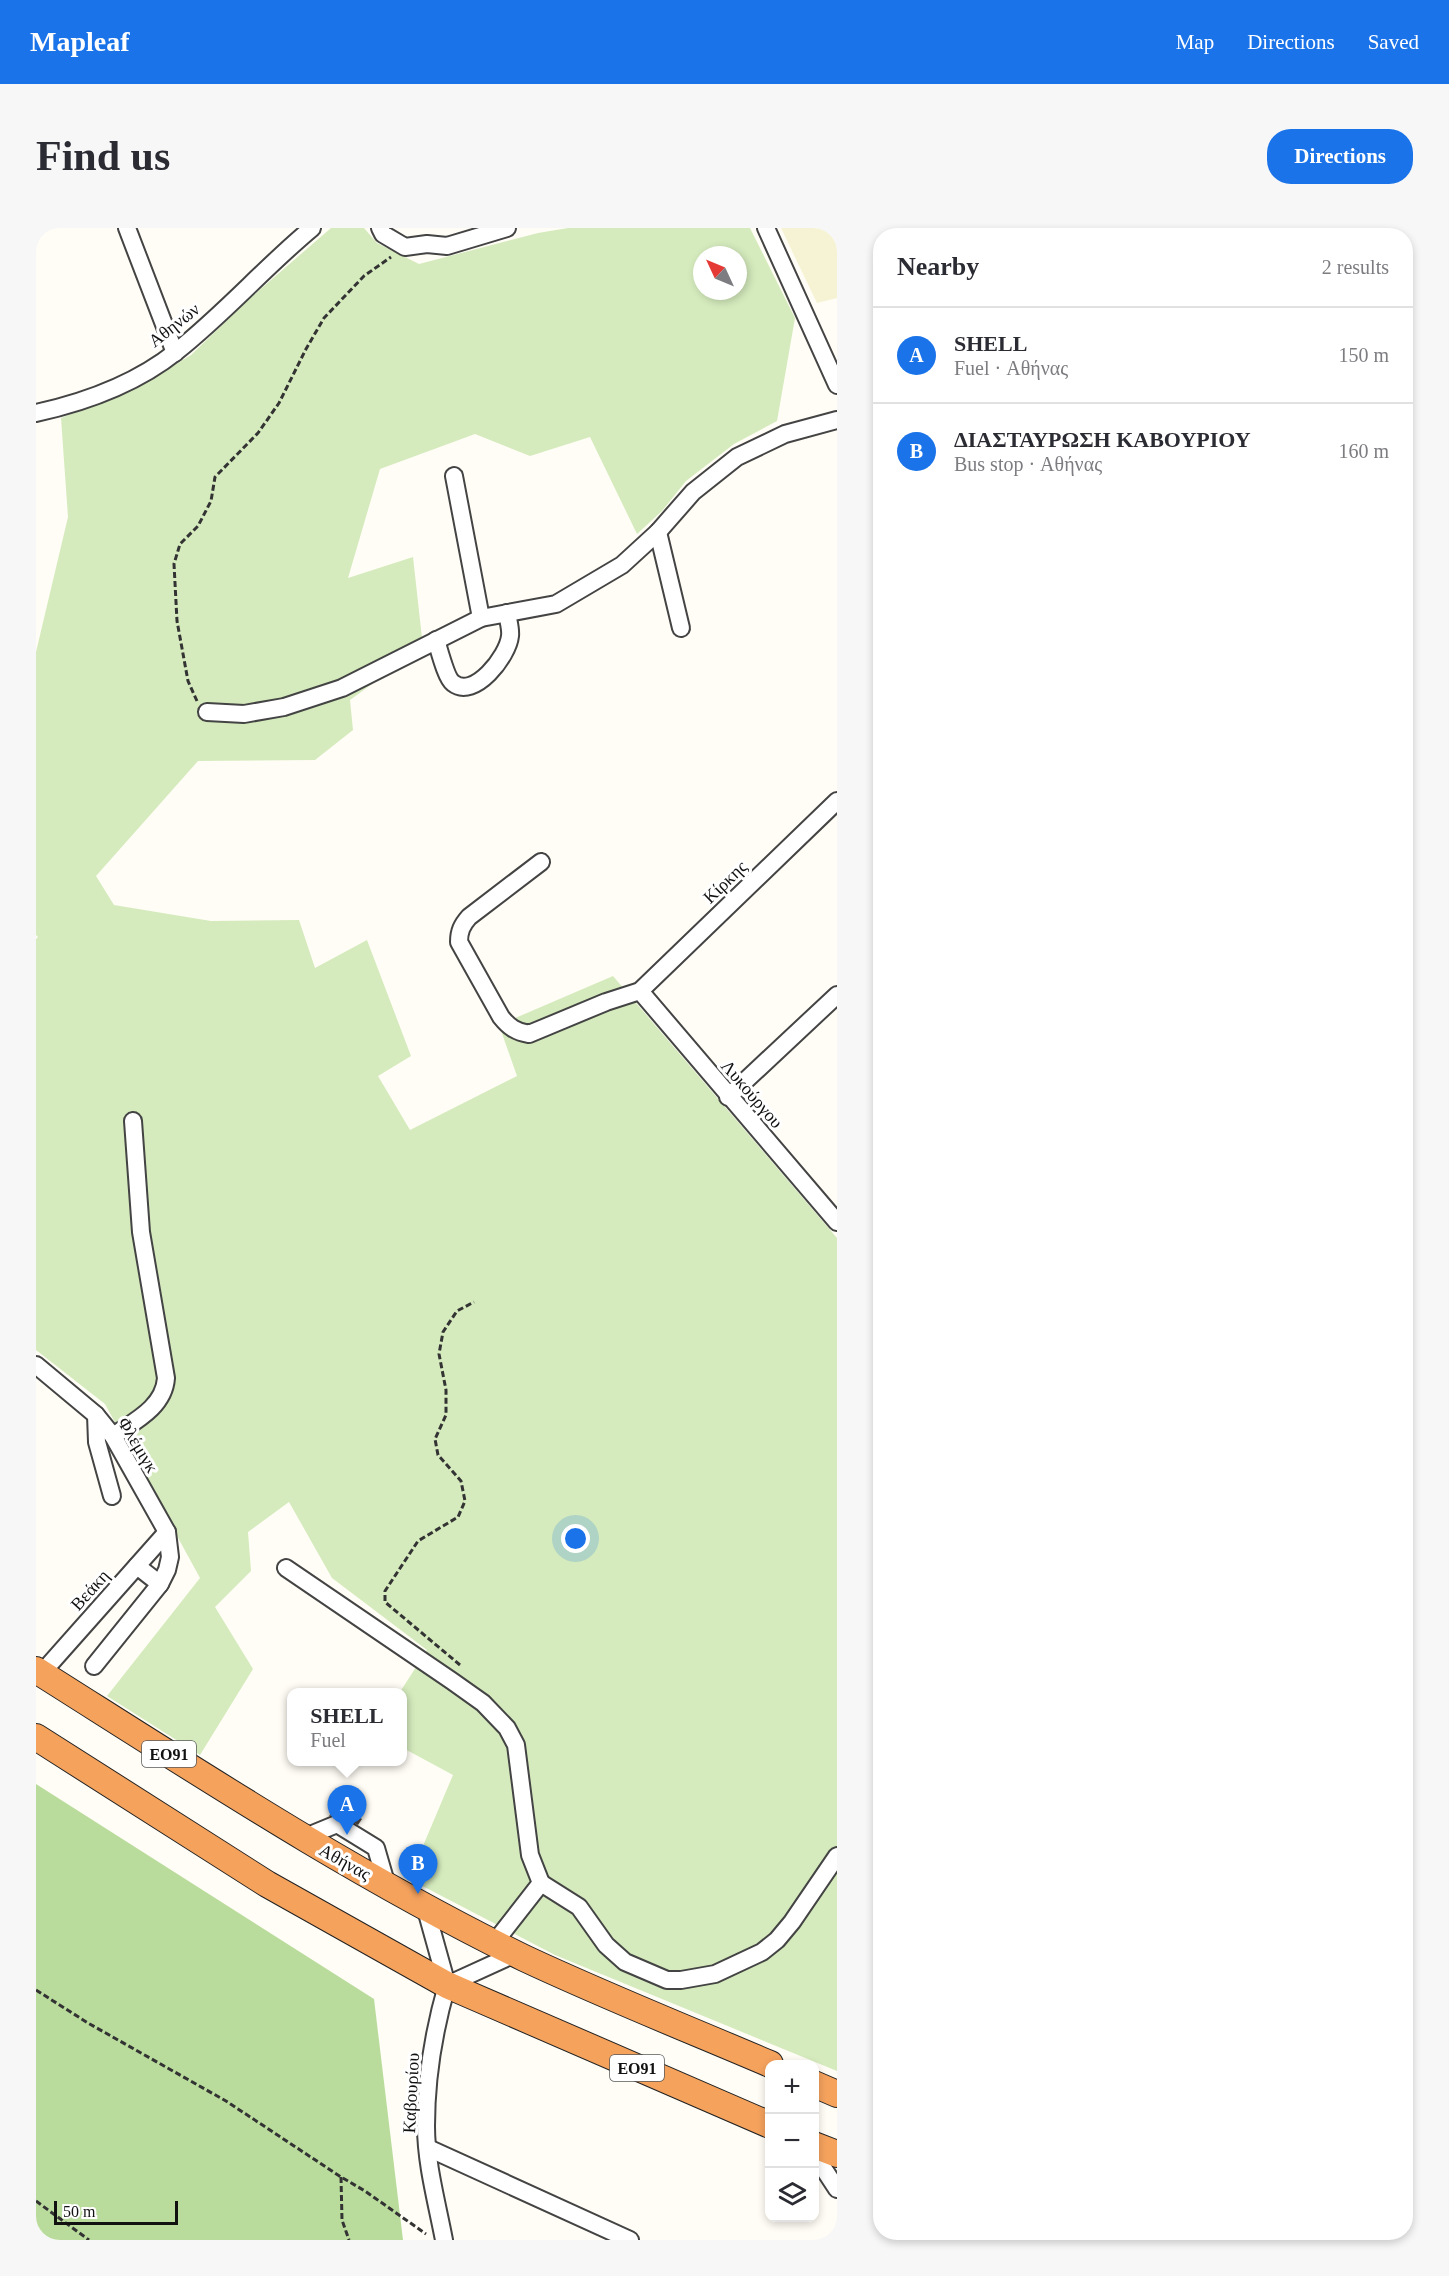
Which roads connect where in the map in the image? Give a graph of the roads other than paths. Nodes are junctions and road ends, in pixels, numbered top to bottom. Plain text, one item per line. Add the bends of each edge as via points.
1 (127, 228) edge
2 (312, 228) edge
3 (380, 228) edge
4 (507, 228) edge
5 (766, 228) edge
6 (175, 353) junction
7 (837, 385) edge
8 (36, 413) edge
9 (837, 420) edge
10 (454, 476) dead end
11 (658, 532) junction
12 (507, 613) junction
13 (481, 618) junction
14 (681, 628) dead end
15 (436, 640) junction
16 (207, 712) road end
17 (837, 801) edge
18 (540, 862) dead end
19 (640, 991) junction
20 (837, 995) edge
21 (728, 1097) junction
22 (134, 1120) dead end
23 (837, 1222) edge
24 (36, 1365) edge
25 (96, 1415) junction
26 (113, 1436) junction
27 (112, 1496) dead end
28 (167, 1532) junction
29 (137, 1566) junction
30 (286, 1568) dead end
31 (160, 1584) junction
32 (94, 1666) dead end
33 (39, 1672) edge
34 (36, 1737) edge
35 (837, 1856) edge
36 (541, 1883) junction
37 (425, 1906) junction
38 (506, 1948) junction
39 (447, 1985) junction
40 (765, 2062) edge
41 (819, 2086) edge
42 (837, 2094) edge
43 (765, 2123) edge
44 (819, 2147) edge
45 (428, 2148) junction
46 (837, 2154) edge
47 (819, 2161) edge
48 (837, 2188) edge
49 (444, 2240) edge
50 (630, 2240) edge

1 - 6 street
2 - 6 street, Αθηνών
3 - 4 street via 405,248 447,246
5 - 7 street
6 - 8 street, Αθηνών via 119,387
9 - 11 street via 785,434 737,458 693,492
10 - 13 street
11 - 12 street via 622,565 556,604
11 - 14 street
12 - 13 street
12 - 15 street via 510,636 506,648 475,686 468,688 450,681
13 - 15 street
15 - 16 street via 323,694 244,714
17 - 19 street, Κίρκης
18 - 19 street via 469,917 459,933 459,942 501,1017 508,1026 529,1034
19 - 21 street, Λυκούργου
20 - 21 street
21 - 23 street, Λυκούργου
22 - 26 street via 141,1232 166,1378 160,1400
24 - 25 street, Φλέμιγκ
25 - 26 street, Φλέμιγκ
25 - 27 street via 96,1442
26 - 28 street, Φλέμιγκ
28 - 29 street, Βεάκη
28 - 31 street via 170,1557
29 - 31 street
29 - 33 street, Βεάκη
30 - 36 street via 483,1703 507,1728 516,1745 530,1855
31 - 32 street
33 - 37 highway, Αθήνας / ΕΟ91 via 303,1838
34 - 39 highway, ΕΟ91 via 267,1884
35 - 36 street via 792,1922 762,1952 715,1974 681,1980 667,1980 625,1962 579,1908
36 - 38 street
37 - 38 highway, Αθήνας / ΕΟ91
37 - 39 street
38 - 39 street
38 - 40 highway, Αθήνας / ΕΟ91
39 - 43 highway, ΕΟ91
39 - 45 street, Καβουρίου via 434,2042 426,2127
41 - 42 highway
44 - 46 highway
45 - 49 street, Καβουρίου
45 - 50 street
47 - 48 street

